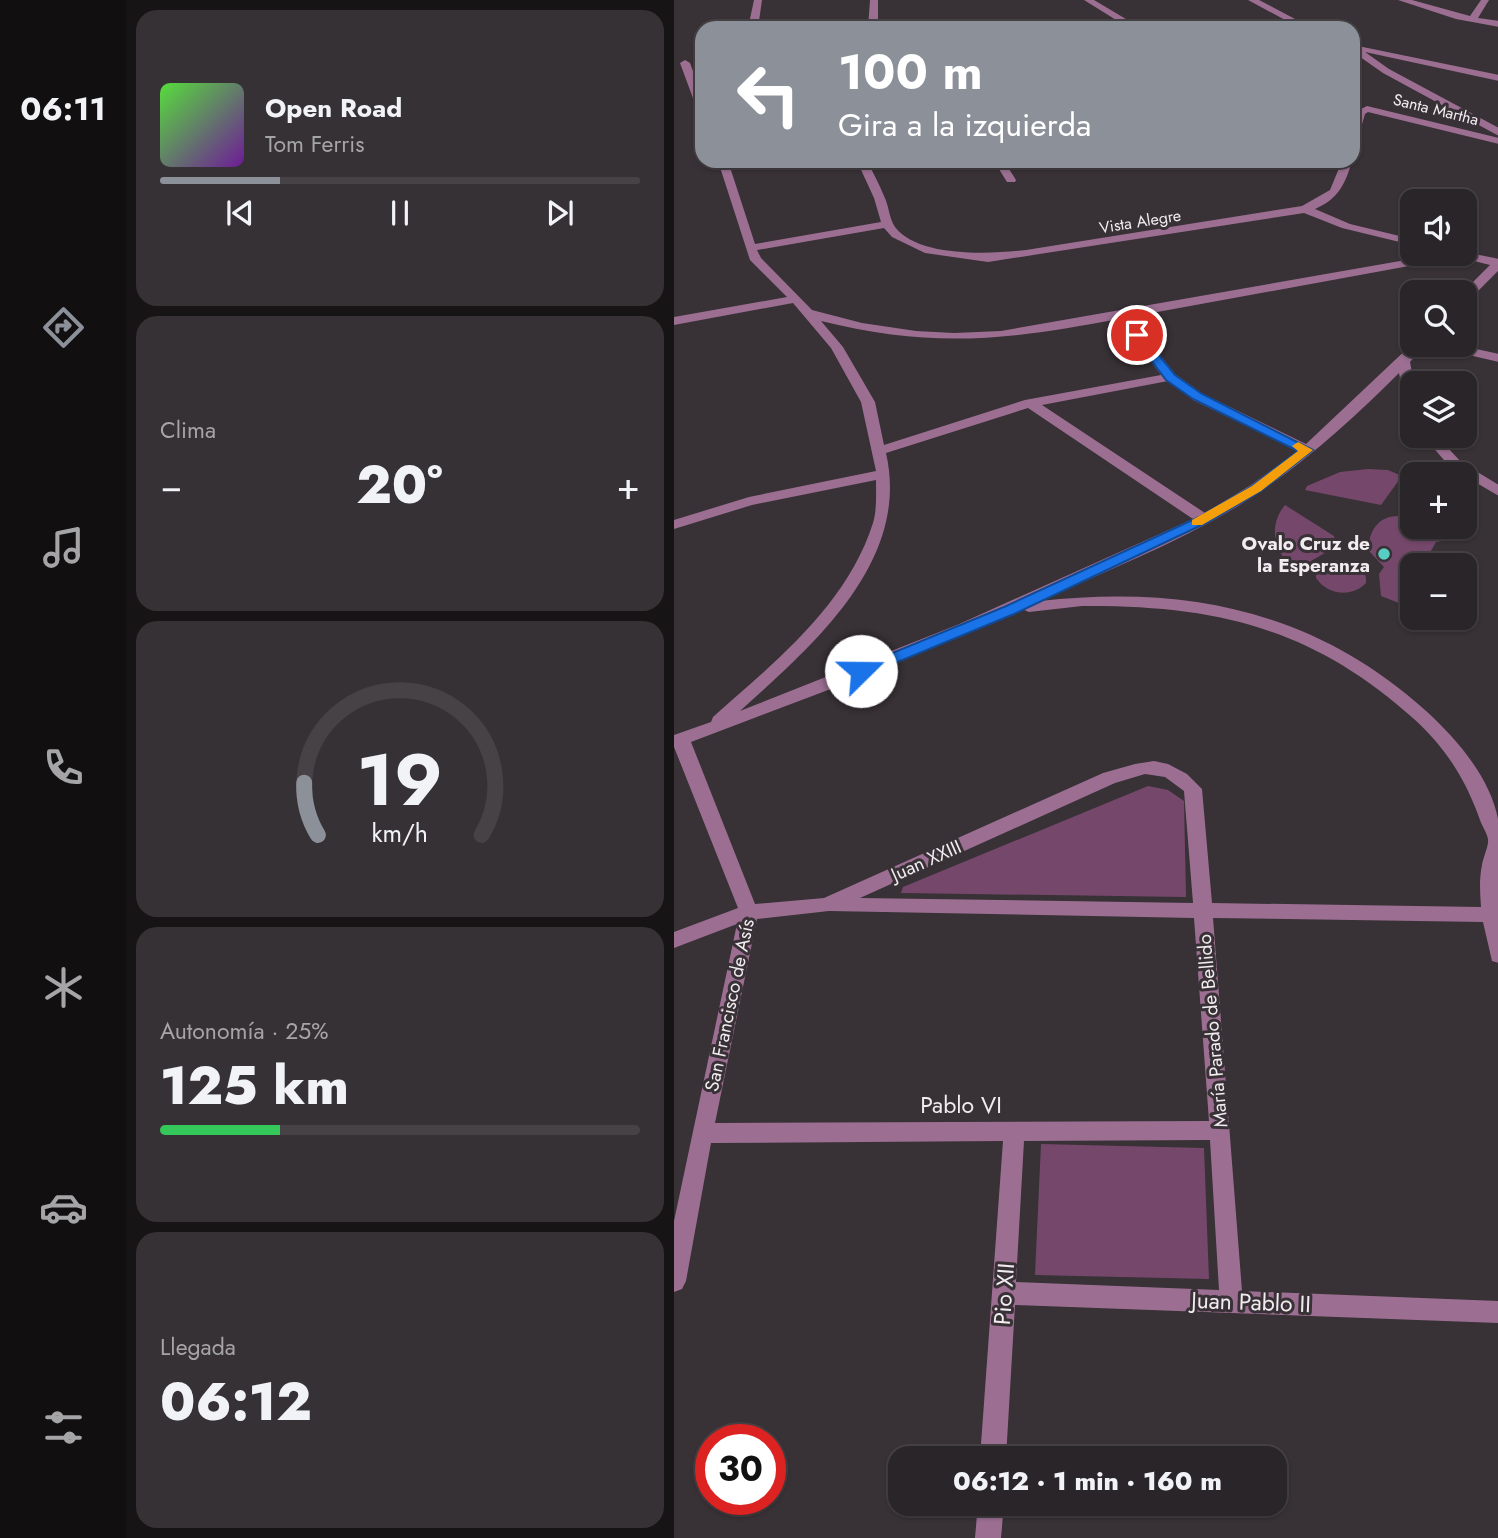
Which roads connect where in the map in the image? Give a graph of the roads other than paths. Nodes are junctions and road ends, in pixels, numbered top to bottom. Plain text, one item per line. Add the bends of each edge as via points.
1 (758, 0) edge
2 (874, 0) edge
3 (1088, 0) edge
4 (1252, 0) edge
5 (1402, 0) edge
6 (1485, 0) edge
7 (1473, 19) junction
8 (754, 21) edge
9 (873, 21) edge
10 (1124, 21) edge
11 (1292, 21) edge
12 (1498, 24) edge
13 (1360, 48) edge
14 (1360, 52) edge
15 (684, 63) edge
16 (1498, 78) edge
17 (695, 91) edge
18 (1360, 112) edge
19 (1498, 133) edge
20 (1498, 141) edge
21 (725, 168) edge
22 (865, 168) edge
23 (1003, 168) edge
24 (1345, 168) edge
25 (1011, 180) dead end
26 (1305, 209) junction
27 (887, 225) junction
28 (1400, 239) edge
29 (750, 248) junction
30 (1477, 258) edge
31 (1498, 263) edge
32 (1400, 264) edge
33 (1477, 285) edge
34 (796, 299) junction
35 (808, 313) junction
36 (1121, 314) junction
37 (674, 321) edge
38 (1477, 353) edge
39 (1407, 357) edge
40 (1498, 358) edge
41 (1403, 361) junction
42 (1405, 371) edge
43 (1170, 377) junction
44 (1030, 403) junction
45 (1441, 448) edge
46 (1307, 450) junction
47 (879, 451) junction
48 (884, 474) junction
49 (1498, 492) edge
50 (1204, 519) junction
51 (674, 525) edge
52 (1009, 610) junction
53 (711, 728) junction
54 (678, 740) edge
55 (1173, 770) joint
56 (1497, 838) edge
57 (826, 905) junction
58 (1202, 909) junction
59 (749, 912) junction
60 (1490, 915) junction
61 (674, 940) edge
62 (1498, 955) edge
63 (1221, 1130) junction
64 (1014, 1131) junction
65 (702, 1133) junction
66 (674, 1281) edge
67 (1004, 1293) junction
68 (1231, 1301) junction
69 (1498, 1311) edge
70 (994, 1446) edge
71 (990, 1516) edge
72 (988, 1538) edge

1 - 8 street
2 - 9 street
3 - 10 street
4 - 11 street
5 - 7 street
6 - 7 street
7 - 12 street
13 - 16 street
14 - 19 street
15 - 17 street
18 - 20 street, Santa Martha via 1366,109
21 - 29 street
22 - 27 street
23 - 25 street
24 - 26 street, Vista Alegre via 1338,192
26 - 27 street, Vista Alegre via 988,258 928,251 896,236
26 - 28 street via 1346,226
27 - 29 street
29 - 34 street via 756,260
30 - 31 street
31 - 33 street
32 - 36 street
34 - 35 street
34 - 37 street
35 - 36 street via 908,335 958,337
35 - 47 street via 837,347 868,402
36 - 43 street
38 - 40 street
39 - 41 street
41 - 42 street
41 - 46 street
43 - 44 street
43 - 46 street via 1198,397
44 - 47 street
44 - 50 street
45 - 49 street via 1456,465
46 - 50 street via 1256,489
47 - 48 street
48 - 51 street via 749,501
48 - 53 street via 881,521 859,573 823,622
50 - 52 street
52 - 53 street
52 - 56 street via 1069,601 1166,602 1250,618 1308,638 1360,666 1407,700 1447,742 1477,788
53 - 54 street
54 - 59 street, San Francisco de Asís
55 - 57 street, Juan XXIII via 1151,766 1109,778
55 - 58 street, María Parado de Bellido via 1193,789
56 - 60 street via 1487,881
57 - 58 street
57 - 59 street, Juan XXIII
58 - 60 street
58 - 63 street, María Parado de Bellido
59 - 61 street, Juan XXIII
59 - 65 street, San Francisco de Asís
60 - 62 street
63 - 64 street, Pablo VI
63 - 68 street, María Parado de Bellido
64 - 65 street, Pablo VI
64 - 67 street, Pio XII
65 - 66 street, San Francisco de Asís
67 - 68 street, Juan Pablo II
67 - 70 street, Pio XII
68 - 69 street, Juan Pablo II
71 - 72 street

